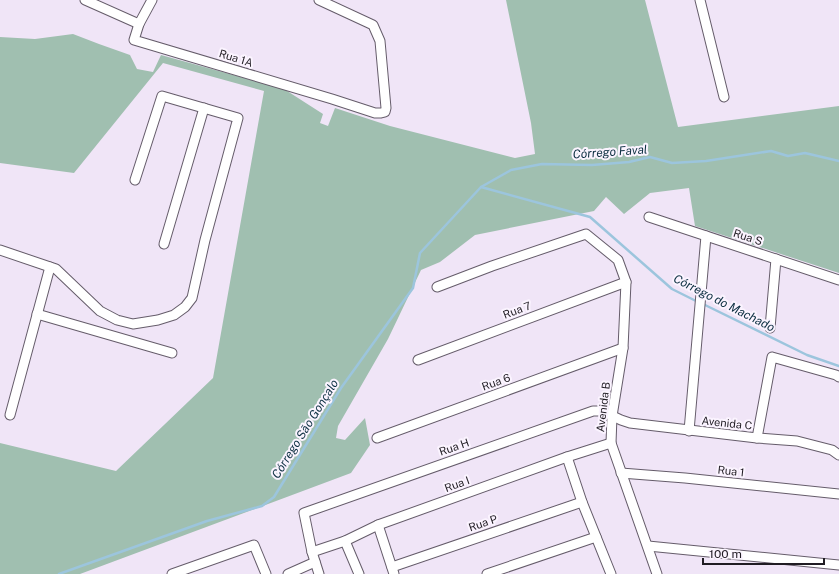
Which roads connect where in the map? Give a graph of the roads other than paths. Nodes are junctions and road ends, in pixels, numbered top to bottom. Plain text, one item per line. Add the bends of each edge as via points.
1 (85, 0) edge
2 (152, 0) edge
3 (319, 0) edge
4 (700, 0) edge
5 (139, 24) junction
6 (724, 98) dead end
7 (204, 108) junction
8 (135, 180) dead end
9 (649, 217) dead end
10 (706, 236) junction
11 (164, 244) dead end
12 (0, 250) edge
13 (776, 259) junction
14 (50, 267) junction
15 (839, 280) edge
16 (626, 282) junction
17 (436, 287) dead end
18 (37, 314) junction
19 (770, 328) dead end
20 (623, 348) junction
21 (172, 353) dead end
22 (418, 360) dead end
23 (839, 377) edge
24 (10, 415) dead end
25 (612, 416) junction
26 (689, 431) junction
27 (377, 438) dead end
28 (757, 438) junction
29 (611, 443) junction
30 (839, 455) edge
31 (567, 457) junction
32 (621, 473) junction
33 (839, 494) edge
34 (582, 502) junction
35 (378, 525) junction
36 (596, 537) junction
37 (345, 541) junction
38 (648, 546) junction
39 (312, 552) junction
40 (315, 562) junction
41 (839, 565) edge
42 (393, 570) edge
43 (608, 573) edge
44 (172, 574) edge
45 (266, 574) edge
46 (288, 574) edge
47 (319, 574) edge
48 (359, 574) edge
49 (487, 574) edge
50 (657, 574) edge

1 - 5 street
2 - 5 street
3 - 5 street, Rua 1A via 373,24 380,41 386,108 384,112 375,114 134,40
4 - 6 street
7 - 8 street via 162,96
7 - 11 street
7 - 14 street via 238,118 192,298 185,307 174,315 158,320 133,324 117,320 100,311 56,269
9 - 10 street, Rua S
10 - 13 street, Rua S
10 - 26 street
12 - 14 street
13 - 15 street, Rua S
13 - 19 street
14 - 18 street
16 - 17 street, Avenida B via 618,260 586,234
16 - 20 street, Avenida B
16 - 22 street, Rua 7
18 - 21 street
18 - 24 street
20 - 25 street, Avenida B
20 - 27 street, Rua 6
23 - 28 street via 772,357
25 - 26 street, Avenida C via 630,423
25 - 29 street, Avenida B
25 - 39 street, Rua H via 602,411 593,411 304,513
26 - 28 street, Avenida C
28 - 30 street, Avenida C via 796,441 832,450
29 - 31 street, Rua I
29 - 32 street, Avenida B
31 - 34 street
31 - 35 street, Rua I
32 - 33 street, Rua 1
32 - 38 street, Avenida B
34 - 36 street
34 - 42 street, Rua P
35 - 37 street, Rua I
35 - 42 street
36 - 43 street
36 - 49 street
37 - 39 street, Rua I
37 - 48 street
38 - 41 street
38 - 50 street, Avenida B
39 - 40 street
40 - 46 street
40 - 47 street
44 - 45 street via 254,544

